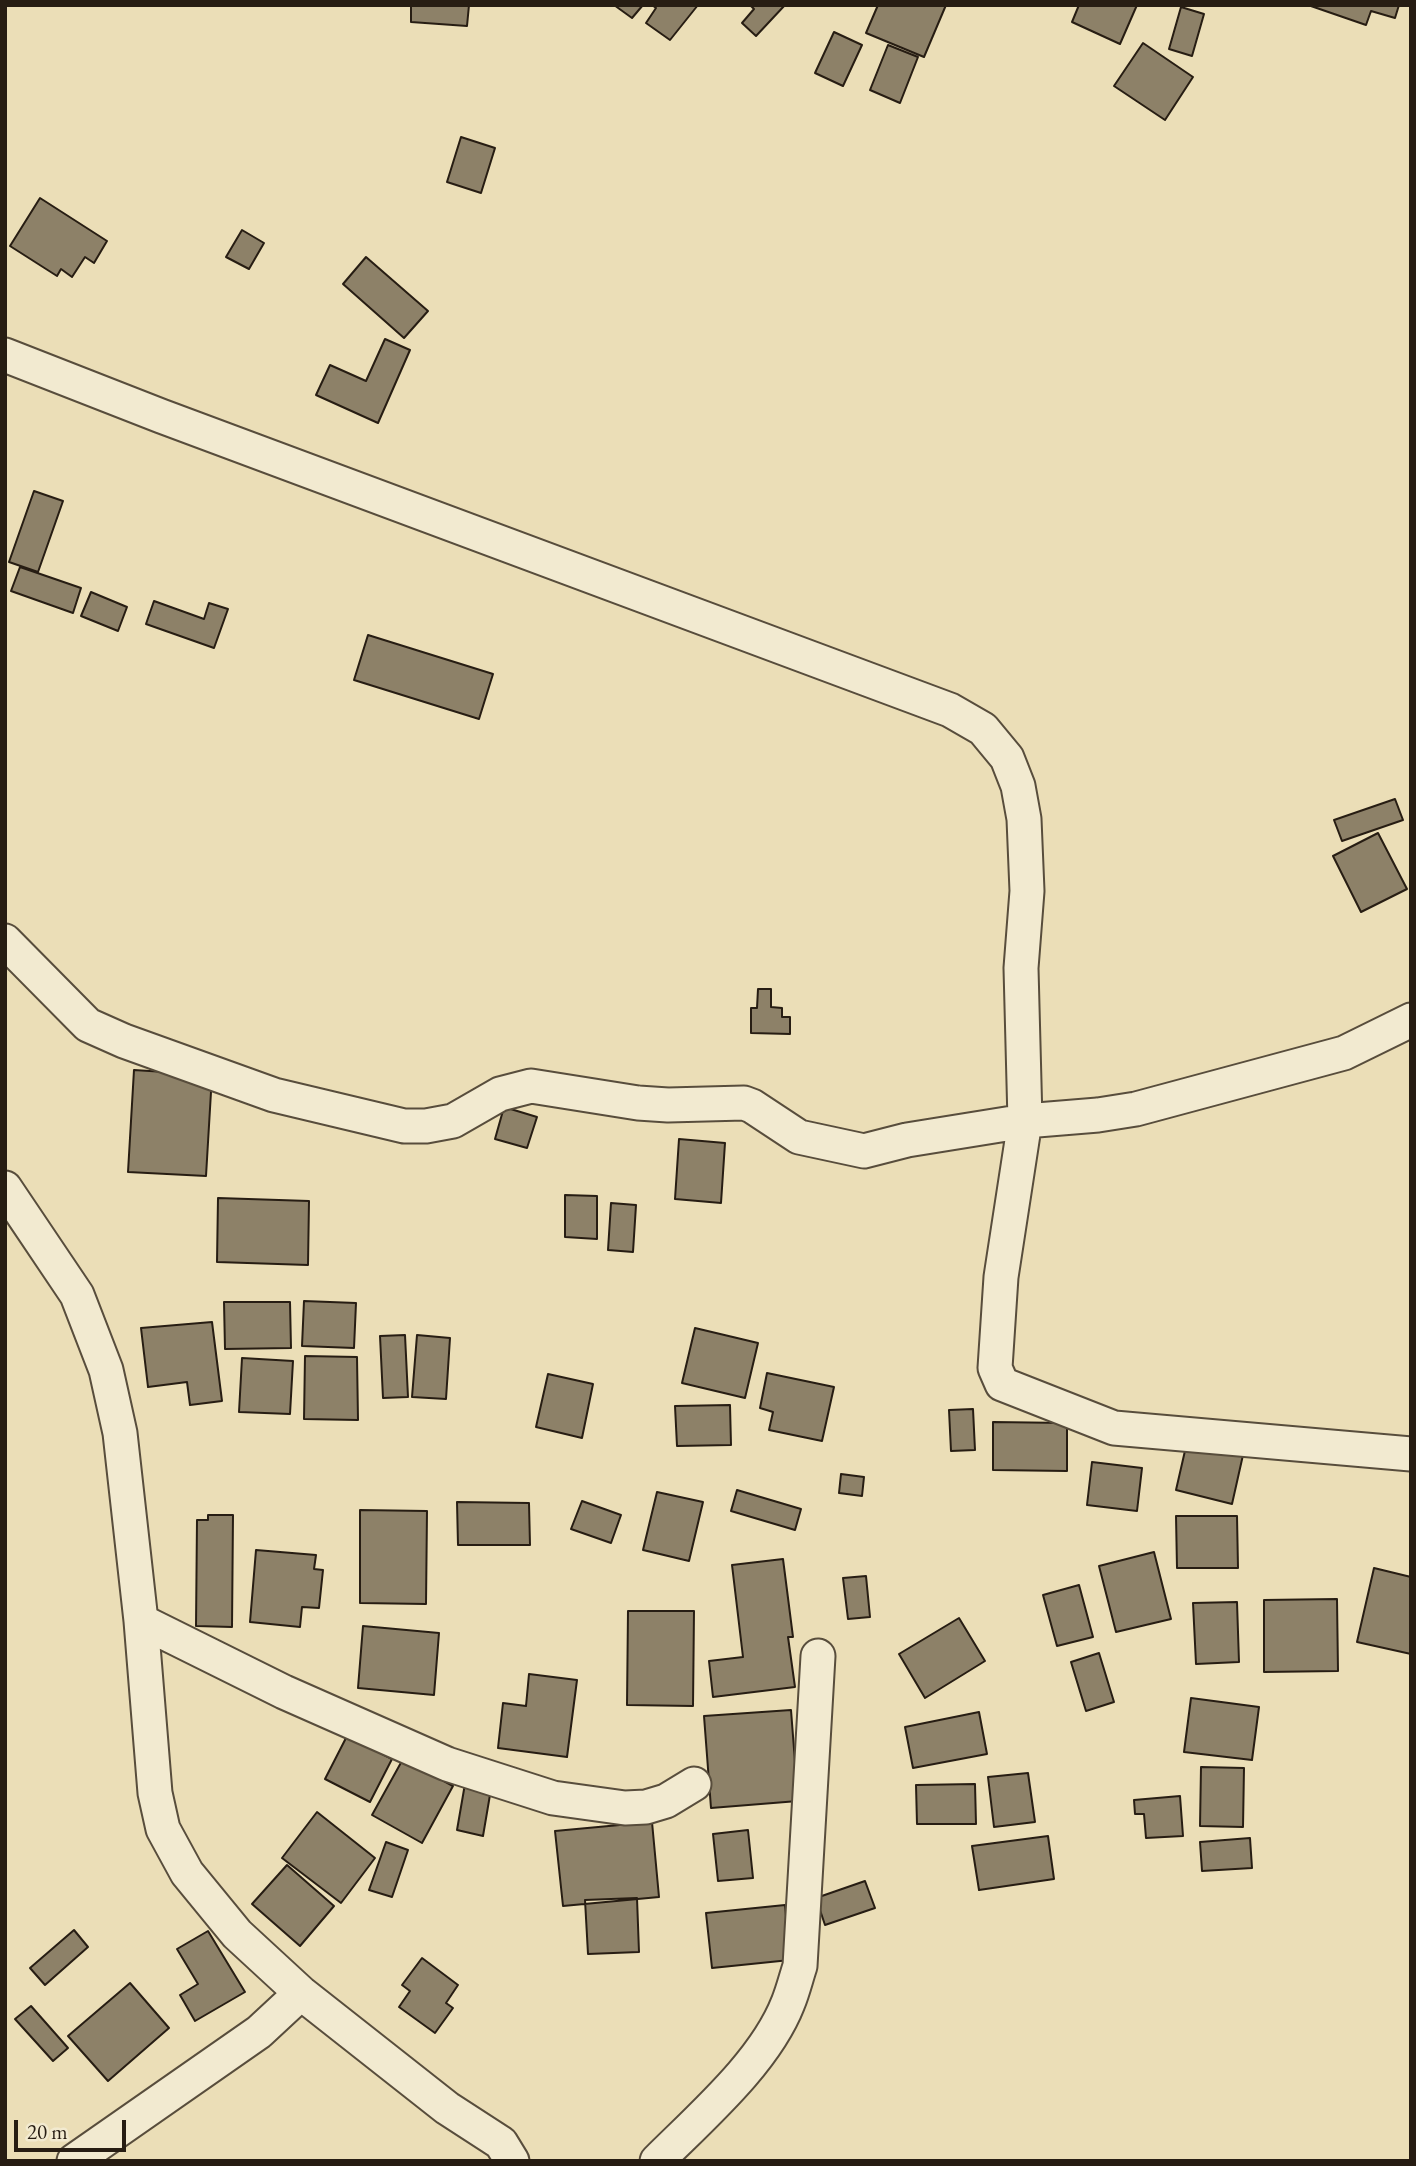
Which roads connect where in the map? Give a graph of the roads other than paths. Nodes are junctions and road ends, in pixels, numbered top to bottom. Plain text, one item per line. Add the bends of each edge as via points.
1 (5, 355) edge
2 (5, 941) edge
3 (1411, 1020) edge
4 (1025, 1121) junction
5 (5, 1188) edge
6 (1411, 1454) edge
7 (141, 1621) junction
8 (818, 1656) dead end
9 (694, 1784) dead end
10 (301, 1993) junction
11 (74, 2161) edge
12 (512, 2161) edge
13 (657, 2161) edge

1 - 4 street via 950,710 983,729 1007,758 1024,818
2 - 4 street via 88,1025 274,1095 404,1126 453,1121 500,1094 531,1086 638,1103 744,1103 799,1137 864,1151
3 - 4 street via 1344,1053 1136,1109
4 - 6 street via 1001,1277 995,1368 1002,1384 1114,1428
5 - 7 street via 77,1295 106,1370 120,1433
7 - 9 street via 284,1692 447,1764 553,1798 646,1808
7 - 10 street via 155,1793 163,1829 187,1873 237,1934
8 - 13 street via 800,1966 788,2005 763,2047 728,2091
10 - 11 street via 259,2032
10 - 12 street via 447,2108 501,2143

